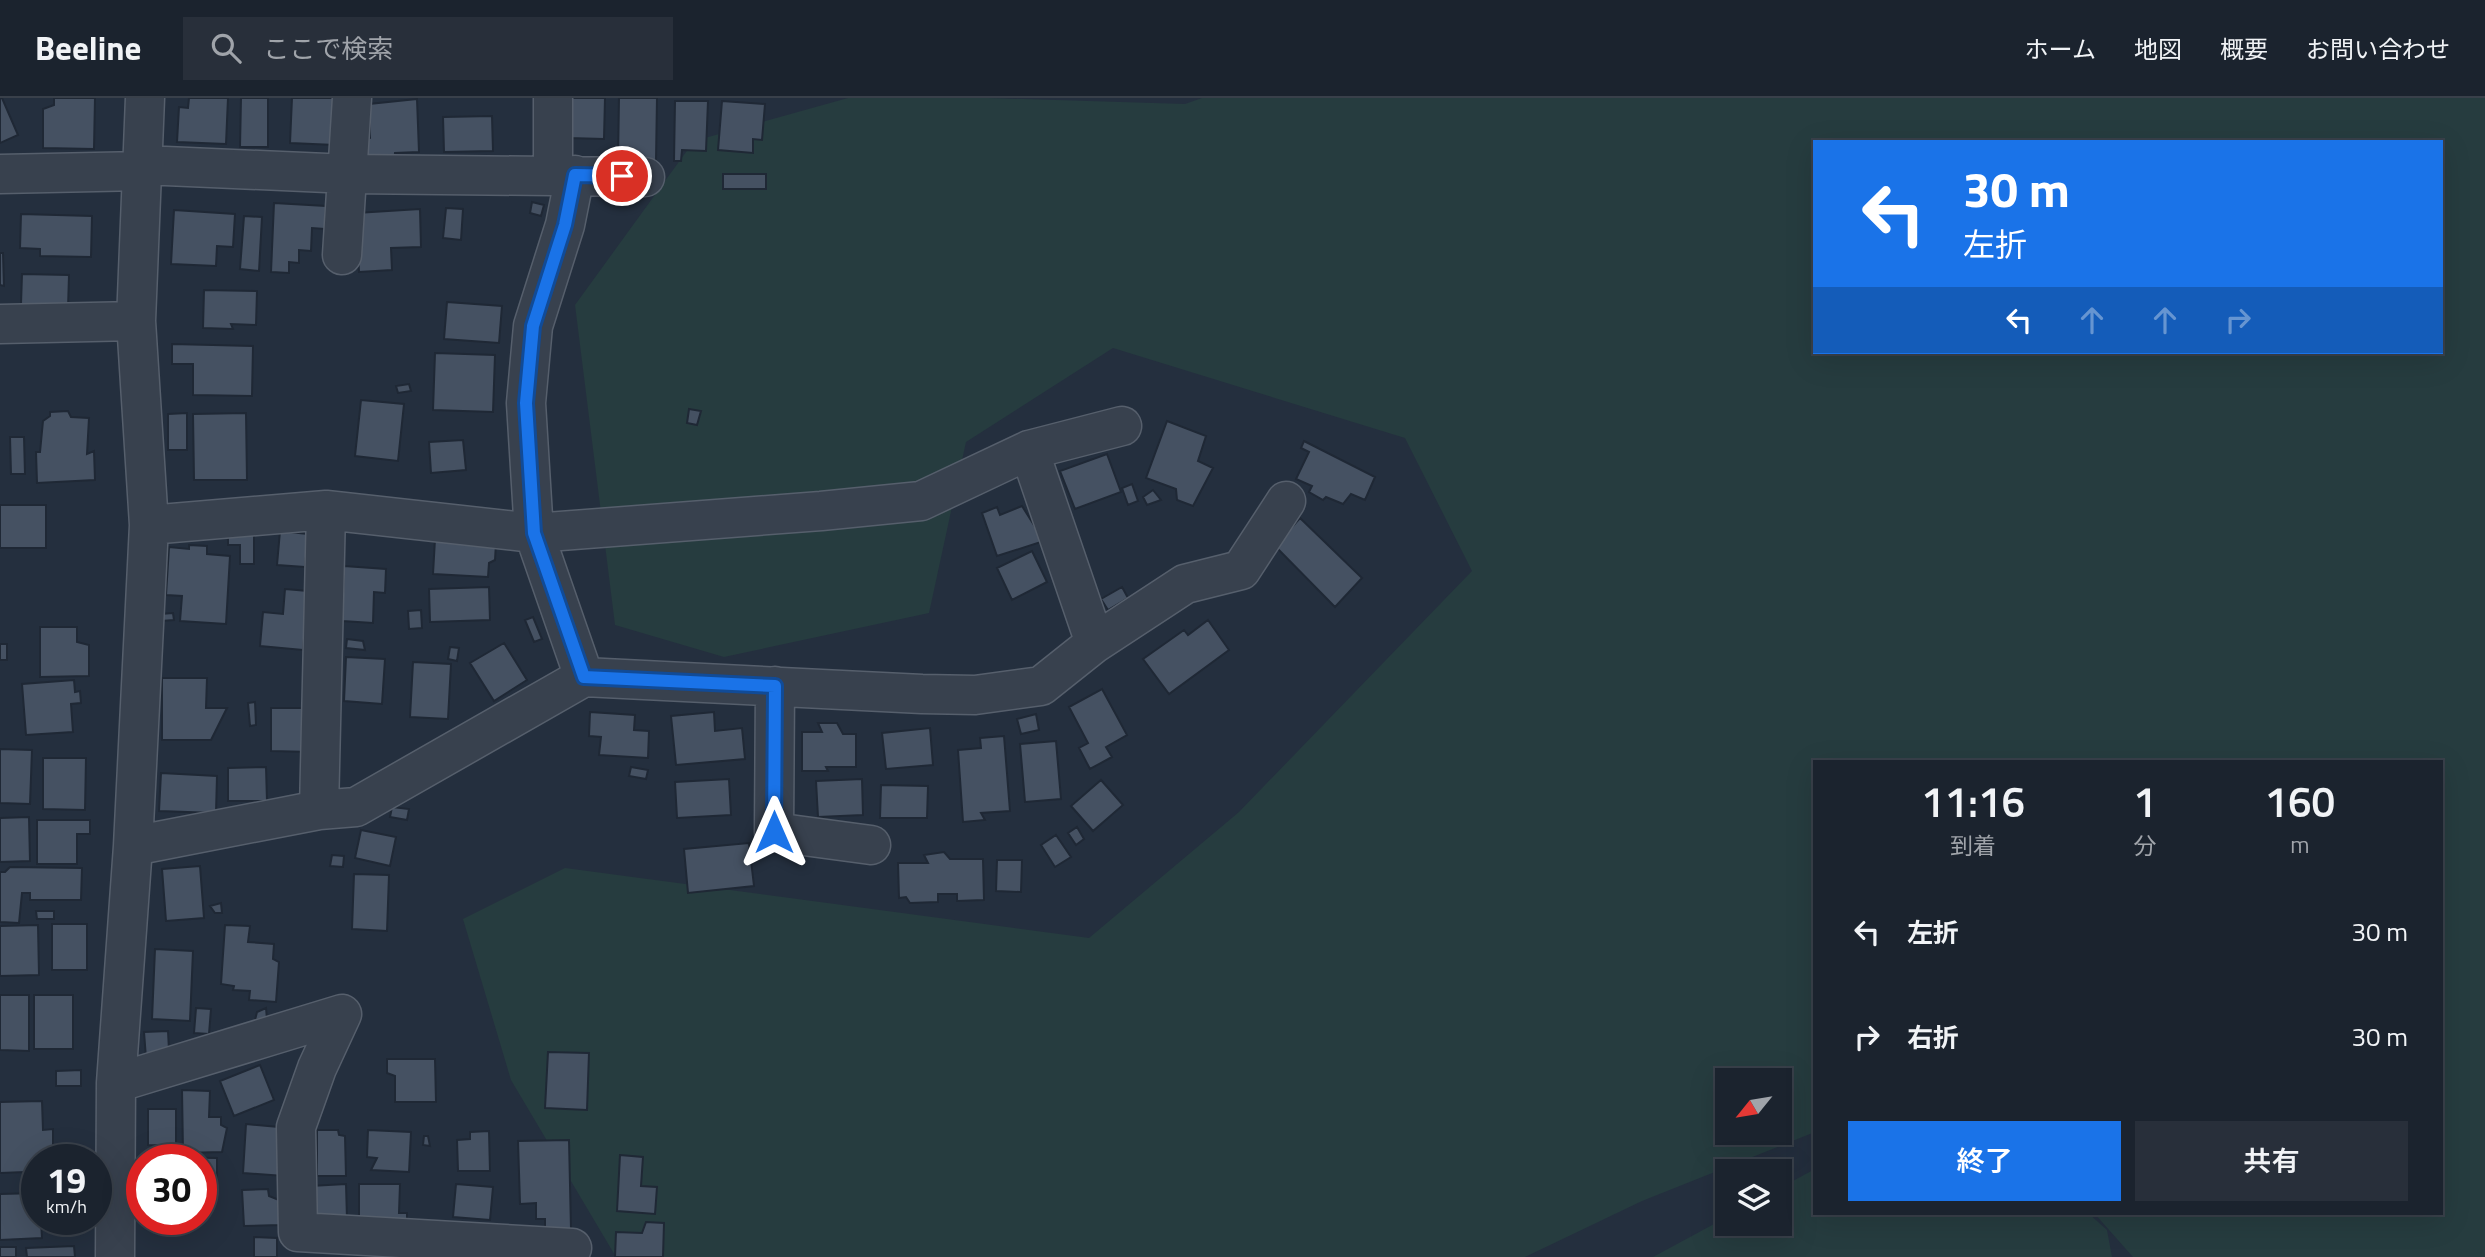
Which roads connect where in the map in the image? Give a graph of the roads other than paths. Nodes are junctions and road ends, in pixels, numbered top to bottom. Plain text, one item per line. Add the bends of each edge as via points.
1 (145, 98) edge
2 (352, 98) edge
3 (553, 98) edge
4 (143, 168) junction
5 (0, 174) edge
6 (349, 174) junction
7 (564, 175) junction
8 (645, 177) dead end
9 (342, 255) dead end
10 (136, 321) junction
11 (0, 324) edge
12 (1122, 426) dead end
13 (1028, 450) junction
14 (1286, 501) dead end
15 (326, 510) junction
16 (149, 525) junction
17 (534, 533) junction
18 (1096, 643) junction
19 (584, 677) junction
20 (775, 686) junction
21 (319, 810) junction
22 (872, 845) dead end
23 (134, 846) junction
24 (116, 1083) junction
25 (297, 1245) edge
26 (572, 1248) dead end
27 (115, 1257) edge

1 - 4 street
2 - 6 street
3 - 7 street
4 - 5 street
4 - 6 street
4 - 10 street
6 - 7 street
6 - 9 street
7 - 8 street
7 - 17 street via 565,225 533,326 526,403
10 - 11 street
10 - 16 street
12 - 13 street
13 - 17 street via 921,501
13 - 18 street
14 - 18 street via 1241,570 1185,584
15 - 16 street
15 - 17 street
15 - 21 street
16 - 23 street
17 - 19 street
18 - 20 street via 1041,686 975,695
19 - 20 street
19 - 21 street via 356,807
20 - 22 street via 774,832
21 - 23 street
23 - 24 street
24 - 25 street via 342,1014 296,1127
24 - 27 street
25 - 26 street

